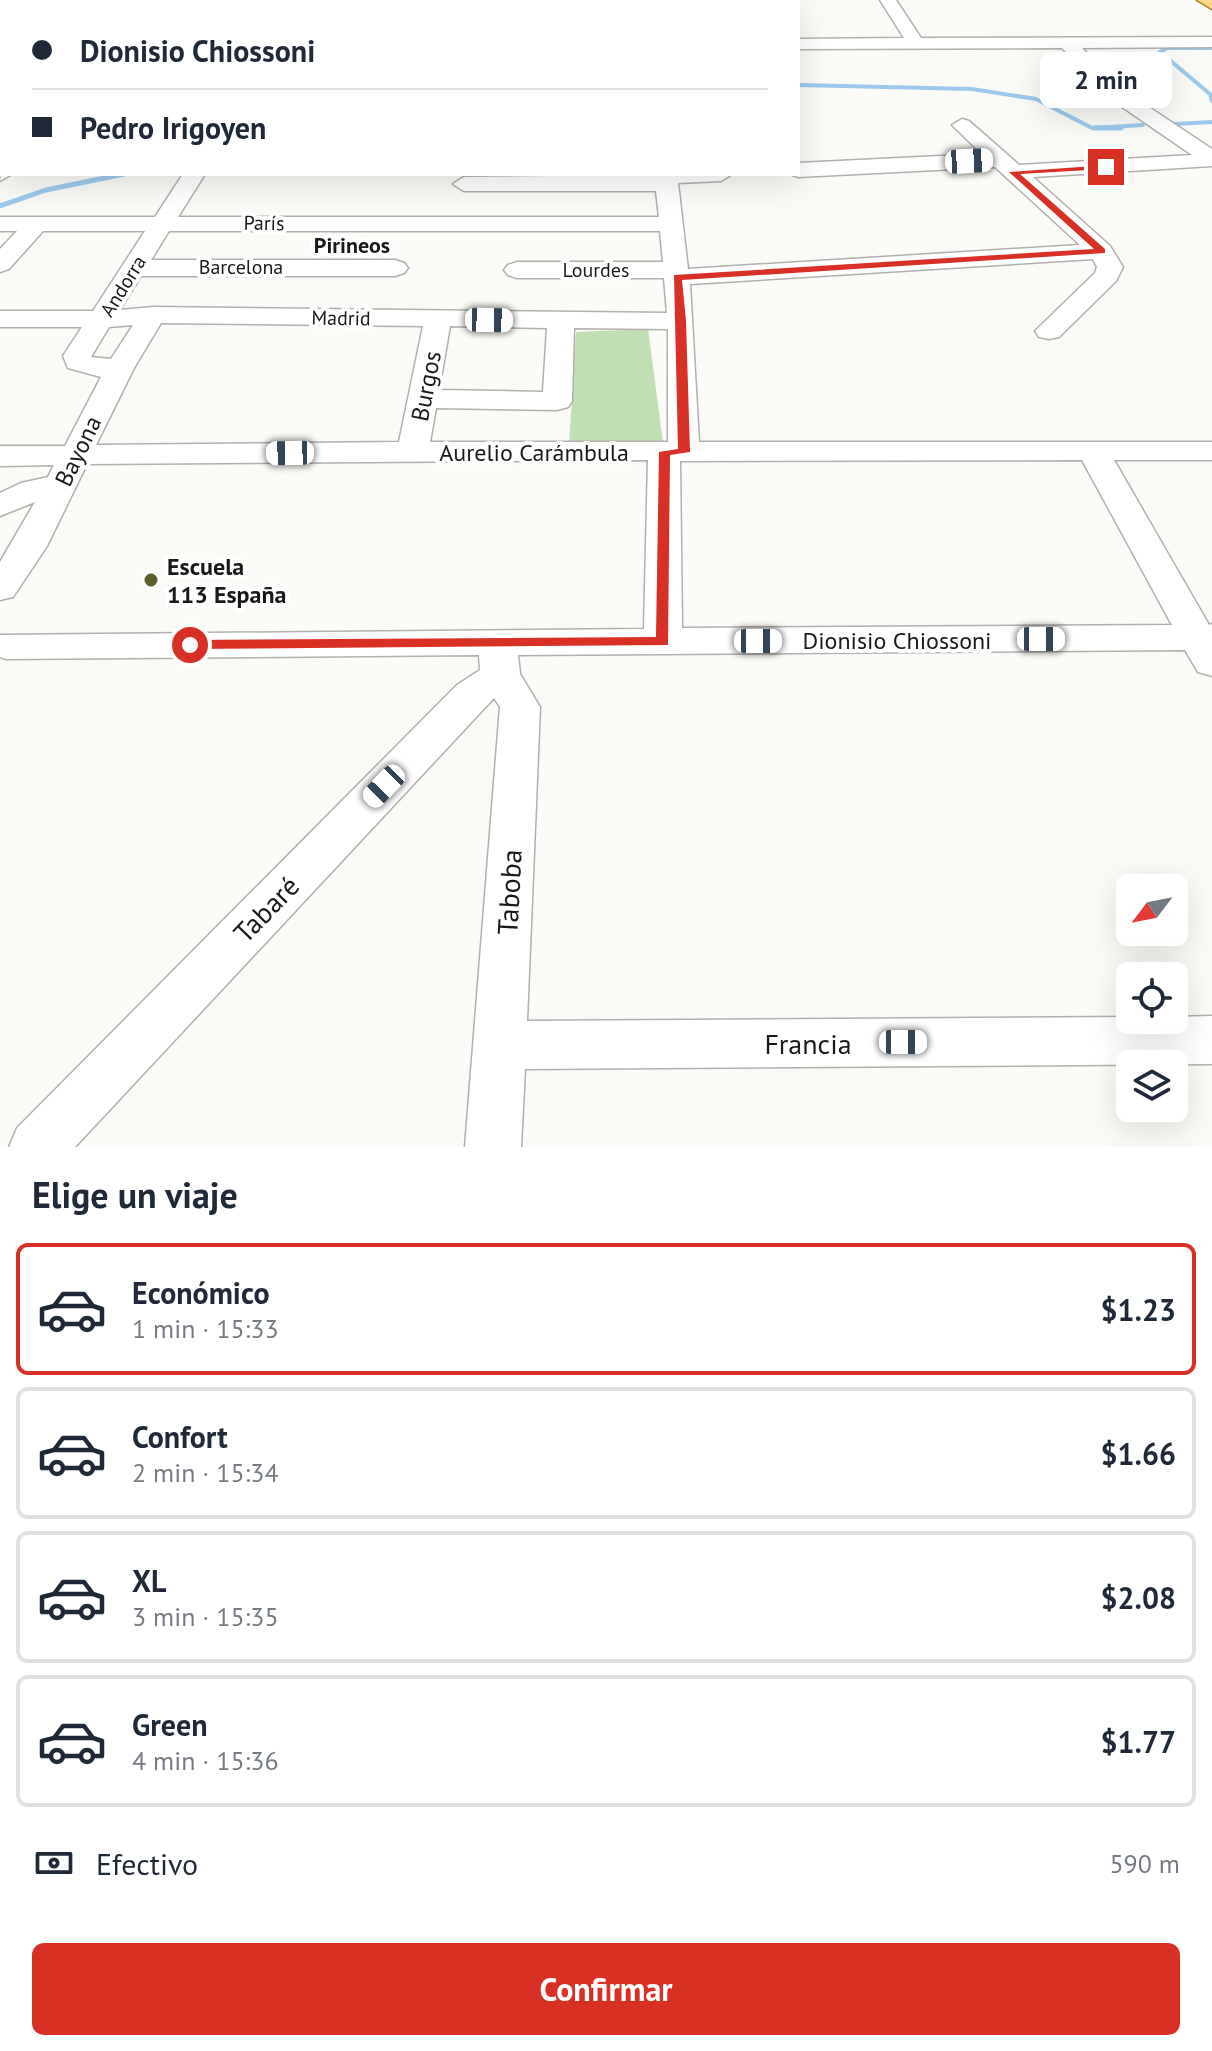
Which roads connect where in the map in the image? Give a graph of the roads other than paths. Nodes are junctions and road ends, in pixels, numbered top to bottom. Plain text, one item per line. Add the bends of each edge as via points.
1 (888, 0) edge
2 (1212, 42) edge
3 (1067, 43) junction
4 (800, 44) edge
5 (912, 49) junction
6 (962, 125) dead end
7 (1212, 160) edge
8 (1006, 166) junction
9 (800, 170) edge
10 (193, 176) edge
11 (694, 176) edge
12 (667, 178) edge
13 (466, 179) edge
14 (38, 222) junction
15 (164, 222) junction
16 (521, 223) junction
17 (0, 224) edge
18 (410, 224) junction
19 (453, 224) junction
20 (671, 224) junction
21 (1101, 251) junction
22 (0, 264) edge
23 (134, 268) junction
24 (395, 268) junction
25 (517, 270) junction
26 (676, 274) junction
27 (153, 315) junction
28 (379, 318) junction
29 (0, 319) edge
30 (104, 319) junction
31 (438, 320) junction
32 (515, 321) junction
33 (561, 321) junction
34 (681, 321) junction
35 (1049, 331) dead end
36 (120, 368) junction
37 (425, 399) junction
38 (413, 451) junction
39 (1212, 451) edge
40 (674, 452) junction
41 (1093, 452) junction
42 (0, 456) edge
43 (68, 470) junction
44 (0, 506) edge
45 (1, 618) edge
46 (663, 642) junction
47 (1207, 646) edge
48 (498, 659) junction
49 (1212, 1040) edge
50 (500, 1045) junction
51 (37, 1147) edge
52 (493, 1147) edge

1 - 5 street
2 - 3 street
3 - 5 street
3 - 7 street via 1119,96
4 - 5 street
6 - 8 street
7 - 8 street
8 - 9 street
8 - 21 street
10 - 15 street, Andorra
11 - 12 street
12 - 13 street
12 - 20 street
13 - 19 street
14 - 15 street, París
14 - 17 street, París
14 - 22 street
15 - 18 street, París
15 - 23 street, Andorra
16 - 19 street, París
16 - 20 street, París
16 - 25 street
18 - 19 street, París
18 - 24 street
20 - 26 street
21 - 26 street, Lourdes
21 - 35 street via 1110,267 1107,276
23 - 24 street, Barcelona
23 - 30 street, Andorra
24 - 28 street
25 - 26 street, Lourdes
25 - 32 street
26 - 34 street
27 - 28 street, Madrid
27 - 30 street, Madrid
27 - 36 street, Bayona
28 - 31 street, Madrid
29 - 30 street, Madrid
30 - 36 street, Andorra via 78,362
31 - 32 street, Madrid
31 - 37 street, Burgos
32 - 33 street, Madrid
33 - 34 street, Madrid
33 - 37 street via 557,401
34 - 40 street
36 - 43 street, Bayona
37 - 38 street, Burgos
38 - 40 street, Aurelio Carámbula
38 - 43 street, Aurelio Carámbula
39 - 41 street, Aurelio Carámbula
40 - 41 street, Aurelio Carámbula
40 - 46 street
41 - 47 street
42 - 43 street, Aurelio Carámbula
43 - 44 street
43 - 45 street, Bayona via 29,546
45 - 48 street, Dionisio Chiossoni
46 - 47 street, Dionisio Chiossoni
46 - 48 street, Dionisio Chiossoni
48 - 50 street, Taboba via 520,707
48 - 51 street, Tabaré via 471,695
49 - 50 street, Francia
50 - 52 street, Taboba

